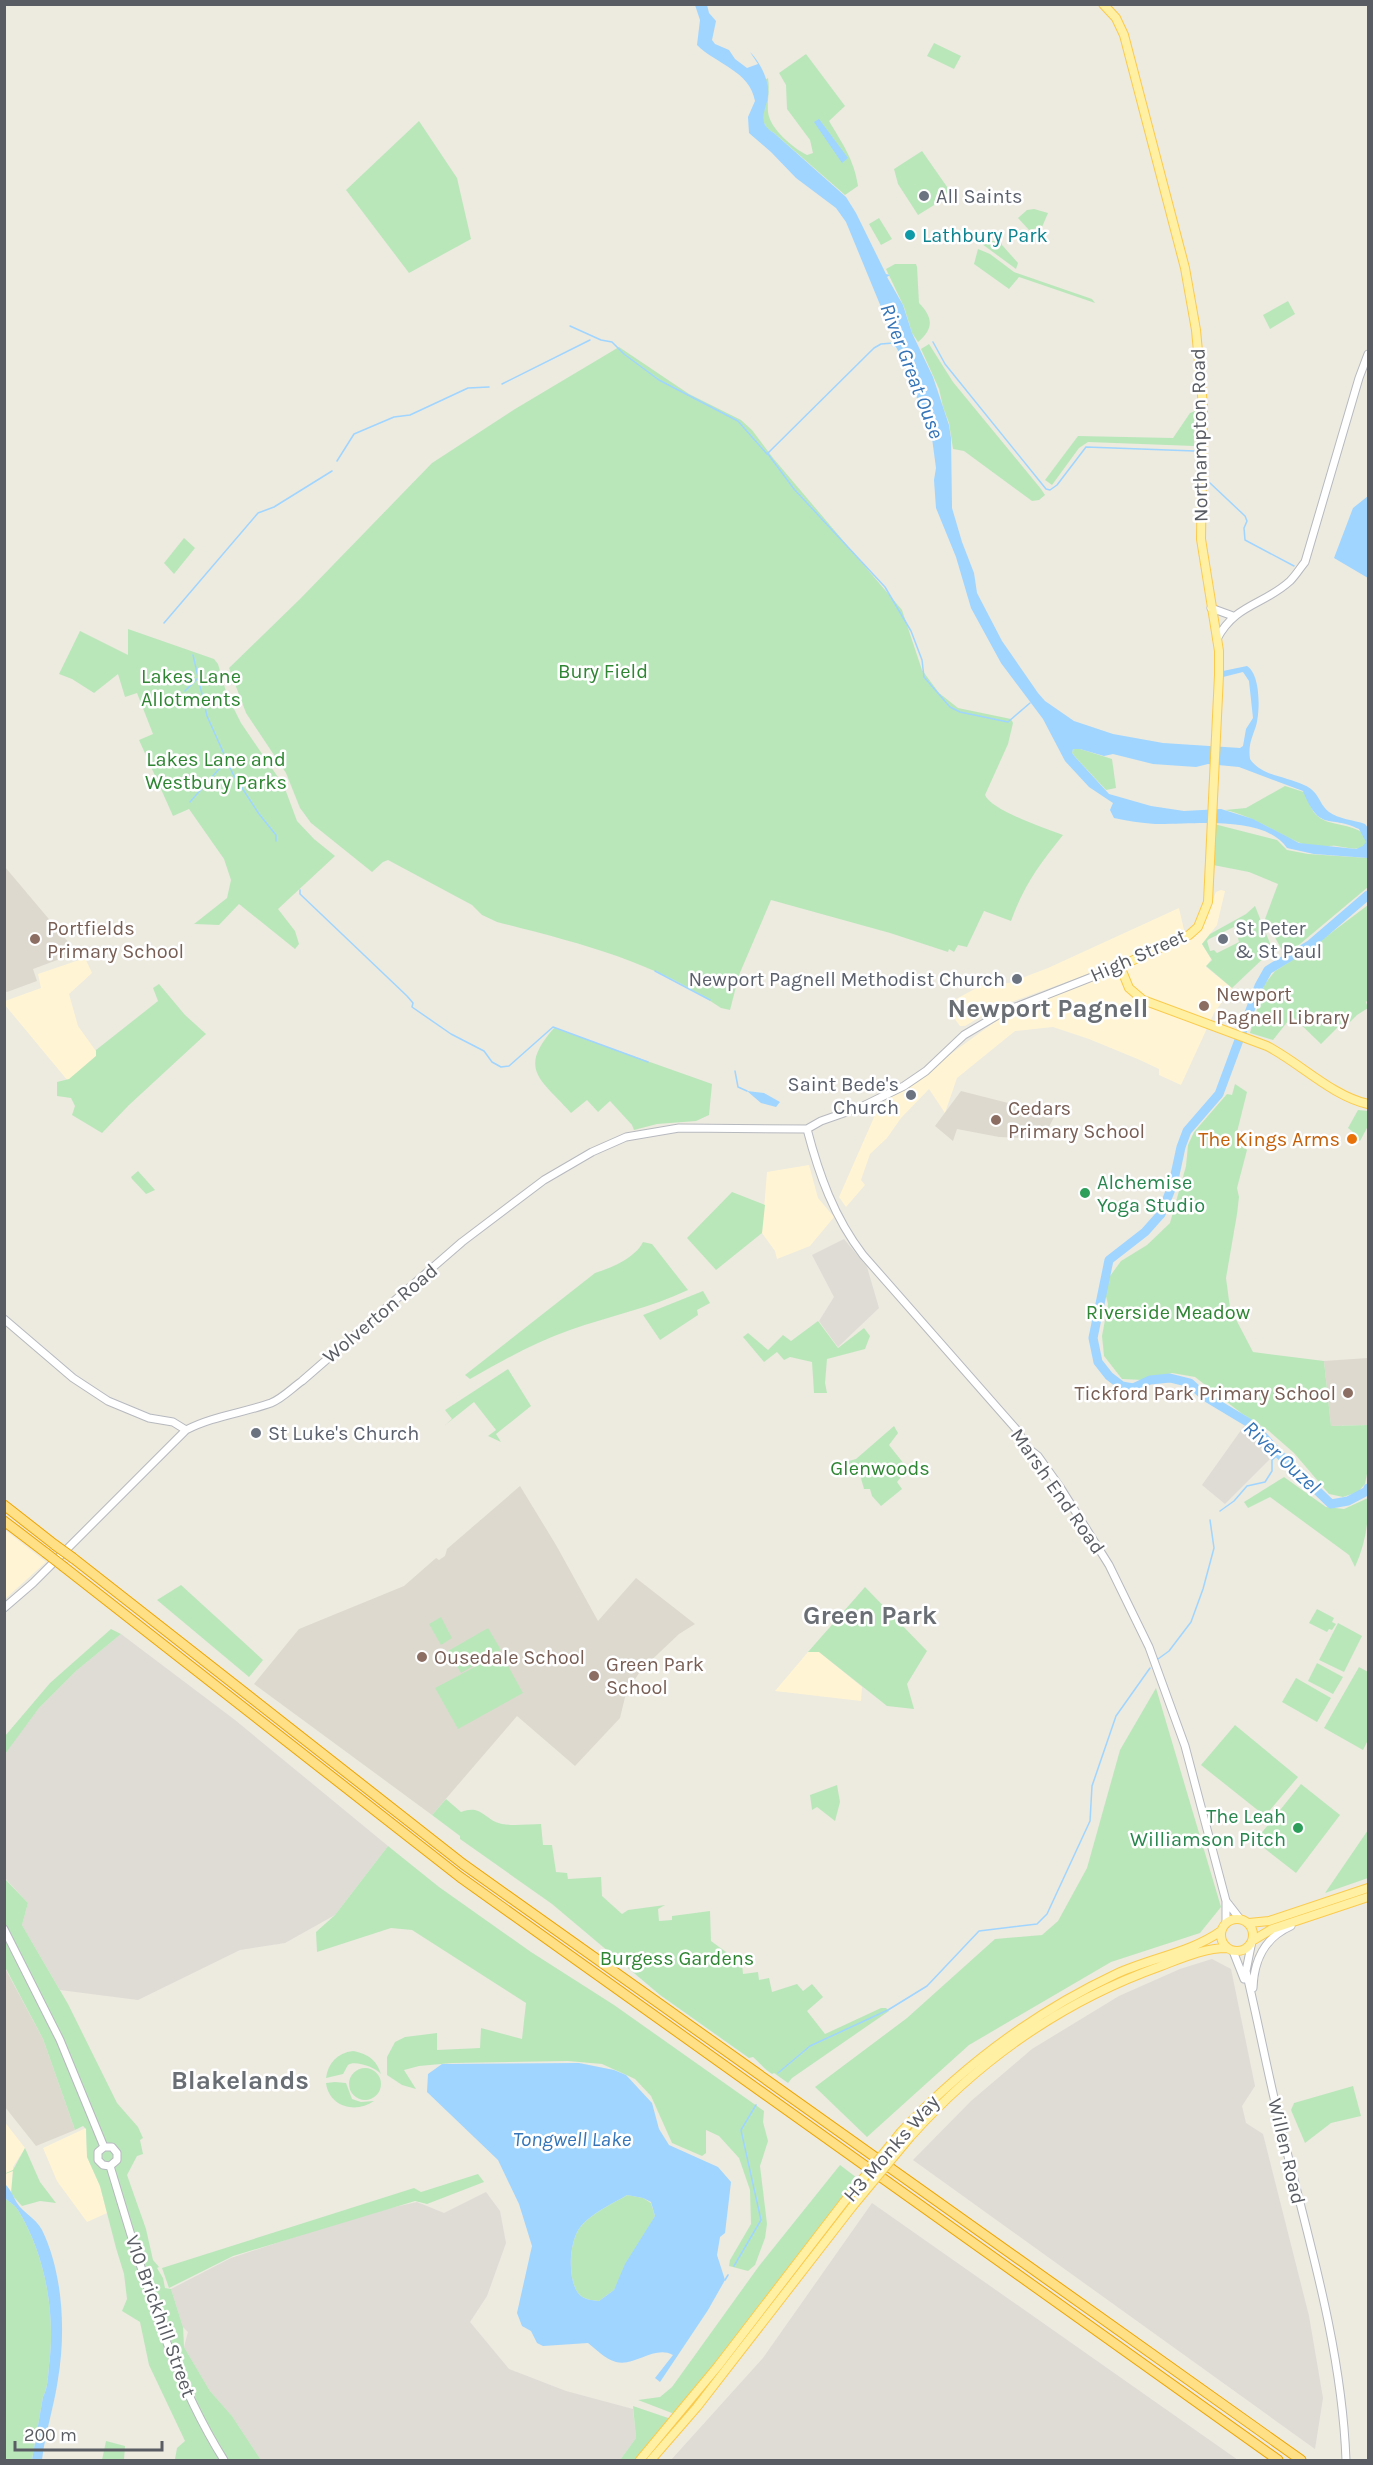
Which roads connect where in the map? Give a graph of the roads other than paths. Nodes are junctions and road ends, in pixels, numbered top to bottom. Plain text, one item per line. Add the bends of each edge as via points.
1 (1103, 4) edge
2 (1368, 354) edge
3 (1211, 608) junction
4 (1233, 616) junction
5 (1217, 639) junction
6 (1214, 804) joint
7 (1120, 966) junction
8 (1368, 1104) edge
9 (807, 1129) junction
10 (4, 1319) edge
11 (186, 1430) junction
12 (4, 1499) edge
13 (4, 1505) edge
14 (4, 1522) edge
15 (33, 1527) junction
16 (4, 1608) edge
17 (1368, 1888) edge
18 (1368, 1897) edge
19 (1226, 1901) junction
20 (1313, 1915) junction
21 (1244, 1921) junction
22 (1226, 1922) junction
23 (4, 1929) edge
24 (1221, 1931) junction
25 (1252, 1941) junction
26 (1230, 1949) junction
27 (1252, 1997) junction
28 (104, 2147) junction
29 (110, 2166) junction
30 (848, 2204) junction
31 (1336, 2361) junction
32 (224, 2460) edge
33 (640, 2460) edge
34 (651, 2460) edge
35 (1278, 2460) edge
36 (1301, 2460) edge
37 (1346, 2460) edge

1 - 3 main road, Northampton Road via 1124,35 1185,268 1195,321 1203,406 1202,539
2 - 4 street via 1305,562 1290,581
3 - 4 street
3 - 5 main road, Northampton Road
4 - 5 street
5 - 6 main road, Northampton Road
6 - 7 main road, High Street via 1208,902 1198,927 1176,942
7 - 8 main road via 1129,988 1143,1000 1267,1046 1327,1084
7 - 9 street, High Street via 1003,1012 964,1035 904,1086
9 - 11 street, Wolverton Road via 679,1128 611,1143 544,1180 462,1242 274,1402
9 - 19 street, Marsh End Road via 828,1195 846,1232 1038,1456 1109,1565 1149,1647 1174,1713
10 - 11 street via 98,1395 131,1412 172,1422
11 - 16 street, Wolverton Road
12 - 15 highway
13 - 15 highway
14 - 35 highway, bridge via 460,1877
15 - 36 highway, bridge via 463,1864
17 - 21 main road via 1269,1921
18 - 20 main road
19 - 21 street, Marsh End Road
19 - 22 street, Marsh End Road
20 - 25 main road via 1272,1929
20 - 27 street via 1277,1932 1268,1941 1255,1968
21 - 22 main road
21 - 25 main road via 1253,1932
22 - 24 main road
23 - 28 street via 60,2040
24 - 26 main road via 1221,1940
24 - 30 main road, H3 Monks Way, bridge via 1079,1991 1039,2015 966,2069 901,2132
25 - 26 main road via 1246,1949
25 - 27 street, Willen Road via 1246,1971
26 - 30 main road, H3 Monks Way, bridge via 1208,1949 1133,1976 1044,2022 972,2075
26 - 31 street, Willen Road via 1242,1972
27 - 31 street, Willen Road
28 - 29 street via 98,2152 98,2160
28 - 29 street via 112,2147 117,2153 117,2160
29 - 32 street, V10 Brickhill Street via 180,2378
30 - 33 main road, H3 Monks Way
30 - 34 main road, H3 Monks Way via 697,2407
31 - 37 street, Willen Road

